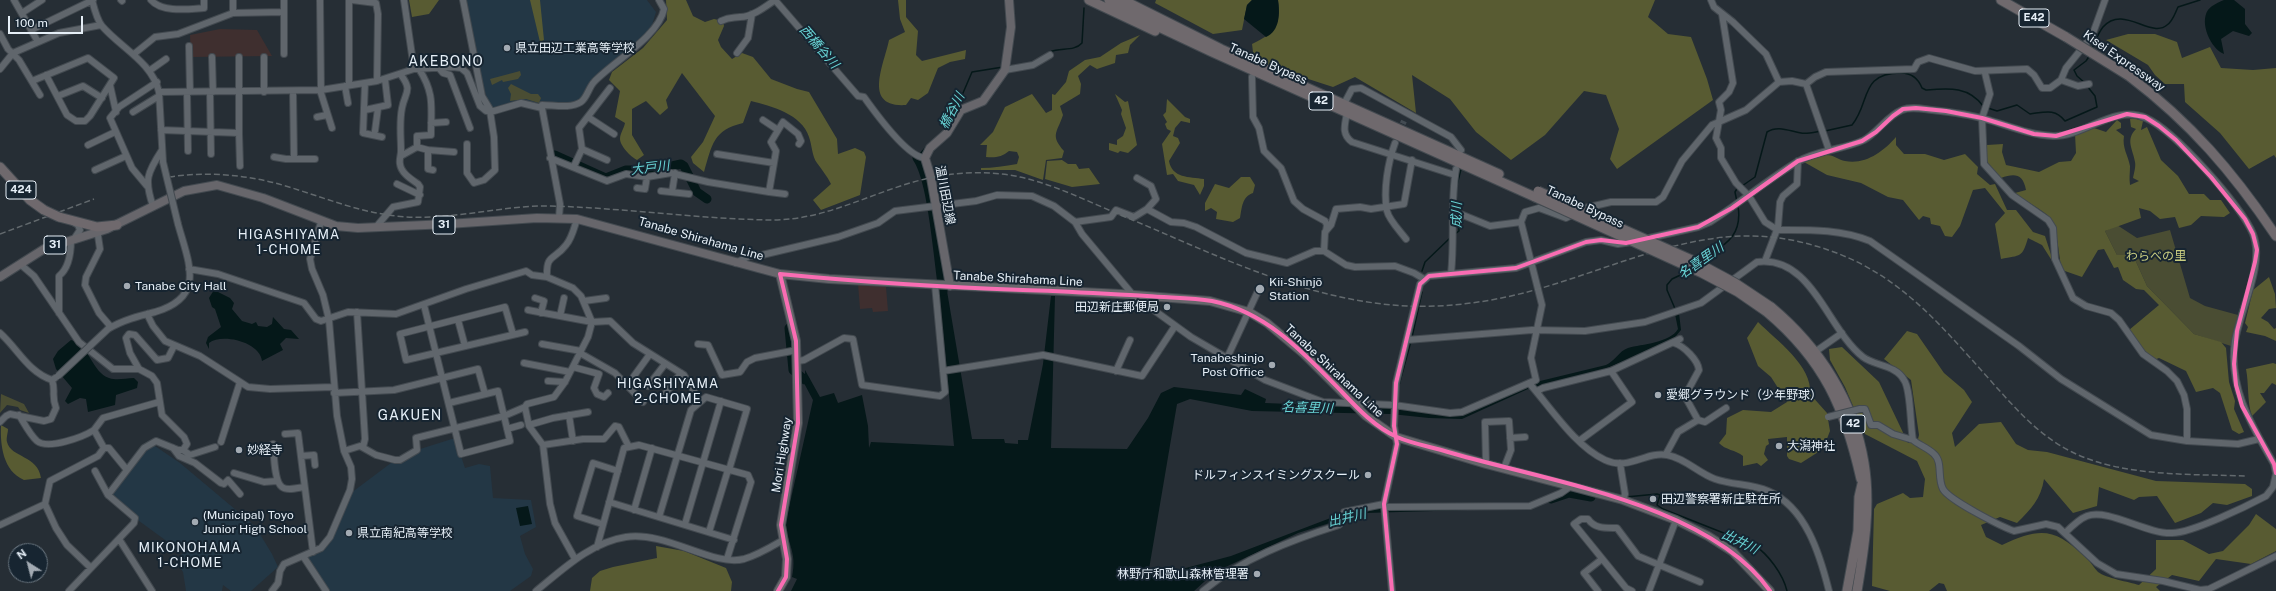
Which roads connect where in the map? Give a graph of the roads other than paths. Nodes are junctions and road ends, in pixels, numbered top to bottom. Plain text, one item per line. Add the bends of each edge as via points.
1 (14, 0) edge
2 (42, 0) edge
3 (93, 0) edge
4 (151, 0) edge
5 (204, 0) edge
6 (233, 0) edge
7 (284, 0) edge
8 (350, 0) edge
9 (404, 0) edge
10 (463, 0) edge
11 (659, 0) edge
12 (775, 0) edge
13 (1009, 0) edge
14 (1089, 0) edge
15 (1109, 0) edge
16 (1123, 0) edge
17 (1129, 0) edge
18 (1711, 0) edge
19 (2001, 0) edge
20 (2105, 0) edge
21 (322, 3) edge
22 (284, 12) junction
23 (22, 13) junction
24 (233, 13) junction
25 (752, 14) junction
26 (1722, 14) junction
27 (721, 21) dead end
28 (1167, 23) junction
29 (101, 25) junction
30 (31, 30) junction
31 (0, 34) edge
32 (38, 42) junction
33 (3, 45) edge
34 (189, 46) dead end
35 (1212, 52) junction
36 (13, 53) junction
37 (737, 53) dead end
38 (134, 54) junction
39 (284, 54) dead end
40 (1050, 55) dead end
41 (212, 57) dead end
42 (238, 57) dead end
43 (264, 57) dead end
44 (166, 59) dead end
45 (438, 67) junction
46 (1006, 67) junction
47 (0, 69) edge
48 (417, 69) junction
49 (149, 71) junction
50 (1985, 72) junction
51 (401, 74) junction
52 (46, 75) junction
53 (1252, 78) dead end
54 (385, 79) junction
55 (2061, 80) junction
56 (377, 81) junction
57 (32, 82) junction
58 (157, 82) junction
59 (1779, 82) junction
60 (365, 83) junction
61 (1806, 84) junction
62 (2089, 84) dead end
63 (110, 85) junction
64 (347, 86) junction
65 (610, 88) dead end
66 (320, 90) junction
67 (293, 91) junction
68 (188, 92) junction
69 (211, 92) junction
70 (239, 92) junction
71 (264, 92) junction
72 (159, 94) junction
73 (40, 95) dead end
74 (58, 96) junction
75 (102, 98) junction
76 (348, 103) dead end
77 (542, 105) dead end
78 (378, 108) junction
79 (1346, 108) junction
80 (365, 110) junction
81 (491, 111) junction
82 (116, 112) junction
83 (133, 112) dead end
84 (1407, 114) junction
85 (327, 115) junction
86 (318, 117) dead end
87 (588, 117) junction
88 (1982, 118) junction
89 (763, 120) dead end
90 (1404, 121) tunnel mouth
91 (446, 122) dead end
92 (431, 123) junction
93 (1717, 124) junction
94 (332, 128) dead end
95 (470, 128) dead end
96 (161, 130) junction
97 (778, 130) junction
98 (188, 131) junction
99 (375, 131) dead end
100 (115, 132) junction
101 (210, 132) junction
102 (239, 133) junction
103 (614, 134) dead end
104 (382, 137) dead end
105 (1395, 143) dead end
106 (466, 144) dead end
107 (799, 144) dead end
108 (88, 145) dead end
109 (416, 147) junction
110 (582, 149) junction
111 (162, 150) junction
112 (428, 150) junction
113 (1460, 150) dead end
114 (1829, 150) junction
115 (188, 151) dead end
116 (454, 152) dead end
117 (1391, 153) junction
118 (210, 154) dead end
119 (717, 154) dead end
120 (126, 156) junction
121 (401, 156) junction
122 (274, 157) dead end
123 (550, 158) junction
124 (923, 158) junction
125 (294, 159) junction
126 (314, 159) dead end
127 (607, 160) dead end
128 (1412, 160) junction
129 (1798, 161) junction
130 (774, 163) junction
131 (574, 165) junction
132 (240, 166) dead end
133 (0, 167) edge
134 (95, 170) dead end
135 (433, 170) dead end
136 (674, 173) junction
137 (647, 178) junction
138 (1137, 178) dead end
139 (397, 184) dead end
140 (147, 186) junction
141 (636, 188) dead end
142 (661, 191) dead end
143 (672, 192) junction
144 (769, 192) junction
145 (689, 194) dead end
146 (785, 194) dead end
147 (420, 195) junction
148 (1749, 196) junction
149 (154, 206) junction
150 (1387, 206) junction
151 (934, 207) junction
152 (1147, 209) junction
153 (1453, 211) junction
154 (559, 218) junction
155 (577, 219) junction
156 (72, 222) junction
157 (321, 222) junction
158 (1075, 222) junction
159 (1520, 222) junction
160 (117, 225) joint
161 (376, 227) junction
162 (1776, 229) junction
163 (97, 230) junction
164 (1326, 231) junction
165 (2276, 236) edge
166 (72, 239) junction
167 (1406, 239) dead end
168 (1324, 251) junction
169 (1765, 261) junction
170 (1531, 262) junction
171 (736, 263) junction
172 (20, 264) junction
173 (190, 269) junction
174 (780, 274) junction
175 (1451, 274) junction
176 (0, 277) edge
177 (547, 277) junction
178 (1424, 279) junction
179 (936, 285) junction
180 (948, 286) junction
181 (1258, 291) dead end
182 (1133, 295) junction
183 (535, 298) dead end
184 (564, 298) dead end
185 (606, 298) dead end
186 (584, 301) junction
187 (424, 305) junction
188 (528, 310) dead end
189 (357, 312) junction
190 (1249, 312) junction
191 (541, 313) junction
192 (59, 314) junction
193 (147, 314) junction
194 (560, 316) junction
195 (329, 320) junction
196 (458, 320) junction
197 (592, 322) junction
198 (1175, 326) junction
199 (430, 327) junction
200 (110, 328) junction
201 (1538, 330) junction
202 (525, 332) dead end
203 (0, 333) edge
204 (1842, 333) junction
205 (513, 334) junction
206 (1130, 340) dead end
207 (1407, 340) junction
208 (542, 344) dead end
209 (698, 344) dead end
210 (174, 346) junction
211 (465, 346) junction
212 (794, 350) junction
213 (580, 352) junction
214 (436, 353) junction
215 (650, 354) junction
216 (1812, 354) junction
217 (1227, 358) junction
218 (524, 363) dead end
219 (798, 363) junction
220 (665, 364) junction
221 (139, 369) junction
222 (572, 370) junction
223 (1116, 370) junction
224 (943, 371) junction
225 (1611, 371) junction
226 (681, 373) junction
227 (634, 376) dead end
228 (443, 378) junction
229 (52, 380) junction
230 (548, 381) dead end
231 (240, 382) junction
232 (565, 382) junction
233 (1530, 384) junction
234 (648, 386) dead end
235 (333, 390) junction
236 (1536, 390) junction
237 (361, 392) junction
238 (608, 393) dead end
239 (695, 393) dead end
240 (485, 394) junction
241 (661, 399) dead end
242 (722, 401) junction
243 (159, 402) junction
244 (643, 402) dead end
245 (449, 404) junction
246 (1354, 404) junction
247 (1394, 405) junction
248 (525, 407) junction
249 (1726, 408) dead end
250 (588, 412) dead end
251 (19, 415) junction
252 (569, 415) junction
253 (504, 416) junction
254 (1828, 416) dead end
255 (1698, 420) junction
256 (0, 422) edge
257 (521, 425) dead end
258 (529, 425) junction
259 (455, 428) junction
260 (507, 429) junction
261 (94, 430) junction
262 (285, 434) dead end
263 (1396, 437) junction
264 (1525, 437) dead end
265 (1510, 438) junction
266 (2259, 439) junction
267 (1913, 440) junction
268 (573, 441) junction
269 (1579, 441) junction
270 (2187, 441) junction
271 (221, 442) dead end
272 (273, 444) dead end
273 (543, 446) junction
274 (215, 447) dead end
275 (363, 447) junction
276 (629, 447) junction
277 (104, 448) junction
278 (173, 448) junction
279 (652, 448) junction
280 (184, 450) junction
281 (344, 450) junction
282 (1666, 454) junction
283 (301, 456) junction
284 (678, 456) junction
285 (702, 462) junction
286 (1620, 463) junction
287 (1864, 463) junction
288 (1486, 464) junction
289 (315, 465) dead end
290 (1504, 468) junction
291 (128, 470) junction
292 (728, 470) junction
293 (95, 471) dead end
294 (618, 471) junction
295 (234, 473) dead end
296 (2276, 474) edge
297 (277, 481) junction
298 (1862, 484) junction
299 (1571, 486) junction
300 (304, 487) junction
301 (108, 494) junction
302 (240, 494) dead end
303 (1624, 497) junction
304 (609, 502) junction
305 (45, 504) junction
306 (1385, 506) junction
307 (634, 510) junction
308 (659, 517) junction
309 (1676, 520) junction
310 (602, 524) junction
311 (685, 524) junction
312 (0, 525) edge
313 (709, 532) junction
314 (2065, 533) junction
315 (119, 539) junction
316 (734, 540) junction
317 (783, 540) junction
318 (596, 547) junction
319 (313, 552) junction
320 (304, 556) junction
321 (2276, 556) edge
322 (575, 559) junction
323 (1602, 559) junction
324 (727, 560) junction
325 (1660, 565) junction
326 (1859, 567) junction
327 (91, 568) junction
328 (1700, 582) dead end
329 (2188, 589) edge
330 (69, 591) edge
331 (152, 591) edge
332 (272, 591) edge
333 (326, 591) edge
334 (536, 591) edge
335 (778, 591) edge
336 (1204, 591) edge
337 (1392, 591) edge
338 (1598, 591) edge
339 (1632, 591) edge
340 (1649, 591) edge
341 (1770, 591) edge
342 (1829, 591) edge
343 (1847, 591) edge
344 (1853, 591) edge
345 (1857, 591) edge
346 (1863, 591) edge

1 - 23 street
2 - 23 street
3 - 29 street
3 - 30 street
4 - 5 street via 167,8 184,9 204,8
6 - 24 street
7 - 22 street
8 - 56 street via 376,3
8 - 64 street
9 - 48 street
10 - 81 street via 482,96
11 - 77 street via 664,9 659,21 642,41 592,84 582,101 571,106
12 - 25 street
12 - 124 street via 858,96 864,97 888,129
13 - 46 main road, 温川田辺線 via 1011,27
14 - 35 highway via 1158,32
15 - 35 highway, Tanabe Bypass / 42
16 - 28 highway, Tanabe Bypass / 42
17 - 28 highway
18 - 26 street
19 - 165 highway, Kisei Expressway / E42, bridge via 2128,76 2176,115 2217,156
20 - 55 street via 2092,36 2066,68
21 - 66 street
22 - 24 street
22 - 39 street
23 - 30 street
24 - 38 street via 178,34 154,37
25 - 27 street via 740,18 731,16
25 - 37 street via 748,38
26 - 59 street via 1766,54
26 - 93 street via 1733,83 1720,102 1721,110
28 - 79 highway, Tanabe Bypass / 42
29 - 32 street via 59,33
29 - 38 street
30 - 32 street
31 - 33 street
32 - 36 street
33 - 36 street
34 - 68 street
35 - 79 highway, Tanabe Bypass / 42
36 - 47 street
36 - 57 street
38 - 49 street
40 - 46 street via 1033,65
41 - 69 street
42 - 70 street
43 - 71 street
44 - 49 street
45 - 48 street
45 - 81 street via 461,68 467,73 480,106
45 - 95 street via 443,74 450,75
46 - 124 main road, 温川田辺線 via 983,101 961,110 947,133
48 - 51 street
48 - 92 street via 431,91
49 - 58 street
50 - 55 street via 2027,70 2034,75 2042,88 2050,88
50 - 61 street via 1929,58 1918,62 1914,69 1826,72
50 - 88 street via 1990,94
51 - 54 street
51 - 121 street via 408,84 408,96 401,114
52 - 57 street
52 - 63 street via 88,58 114,78
52 - 74 street
53 - 164 street via 1253,117 1259,128 1264,151 1282,168 1294,201 1325,221
54 - 56 street
54 - 78 street via 388,105
55 - 62 street via 2082,86
56 - 60 street
57 - 73 street
58 - 72 street
58 - 82 street
59 - 61 street
59 - 93 street via 1746,110
60 - 64 street
60 - 80 street
61 - 114 street
63 - 75 street
63 - 82 street
64 - 66 street
64 - 76 street
65 - 87 street
66 - 67 street
66 - 85 street
67 - 71 street
67 - 125 street
68 - 69 street
68 - 72 street
68 - 98 street
69 - 70 street
69 - 101 street
70 - 71 street
70 - 102 street
72 - 83 street
72 - 96 street
74 - 75 street via 83,86
74 - 75 street via 67,115 76,121 86,121
78 - 80 street
78 - 99 street
79 - 84 street via 1352,89 1361,88
79 - 117 street via 1346,138
79 - 216 highway, Tanabe Bypass / 42, bridge via 1702,272 1769,310
80 - 104 street via 363,133
81 - 106 street via 495,170 481,182 474,182 469,177
81 - 123 street via 521,103 542,108
82 - 100 street via 110,118
84 - 90 street
84 - 113 street via 1451,137
85 - 86 street
85 - 94 street
87 - 103 street
87 - 110 street via 579,128
88 - 114 street via 1931,109 1903,109 1862,141
88 - 266 street via 2034,134 2056,136 2128,114 2145,117 2165,130 2211,177 2245,219 2253,234 2257,250 2235,342 2234,364 2242,406
88 - 270 street via 1984,164 2012,195 2048,220 2053,228 2055,259 2073,298 2119,320 2143,354 2177,381 2184,394 2187,409
89 - 97 street
91 - 92 street
92 - 109 street via 431,135 417,136
93 - 148 street via 1716,138 1721,148 1721,158 1736,183
93 - 159 street via 1706,131 1682,161 1663,197 1656,202 1611,202 1585,208 1566,218 1539,208 1525,212
96 - 98 street
96 - 111 street
97 - 107 street via 783,122 798,134 801,140
97 - 130 street via 770,142 776,151
98 - 101 street
98 - 115 street
100 - 108 street
100 - 120 street
101 - 102 street
101 - 118 street
102 - 132 street
105 - 117 street
109 - 112 street
109 - 121 street
110 - 127 street
110 - 131 street
111 - 140 street via 154,162
111 - 173 street, bridge
112 - 116 street
112 - 135 street via 428,169
114 - 129 street
117 - 128 street
117 - 150 street
119 - 130 street
120 - 134 street
120 - 140 street
121 - 147 street via 400,164 407,176 418,184
122 - 125 street
123 - 131 street
123 - 154 street via 560,204
124 - 151 main road, 温川田辺線 via 931,178
125 - 126 street
128 - 150 street via 1404,204
128 - 153 street via 1456,172
129 - 148 street
129 - 162 street via 1797,184 1780,202
130 - 144 street
131 - 137 street via 607,181 626,174
133 - 156 highway, 424, bridge via 30,200 44,210
136 - 137 street
136 - 143 street
136 - 144 street via 708,182
137 - 141 street via 645,189
138 - 152 street via 1151,186 1156,199
139 - 147 street
140 - 149 street
142 - 143 street
143 - 145 street
144 - 146 street
147 - 161 street via 418,202 414,204 393,207
148 - 162 street via 1765,222
148 - 170 street via 1698,227 1626,243 1601,240 1586,242
149 - 157 main road, Tanabe Shirahama Line / 31 via 184,191 217,184 263,198
149 - 160 main road, Tanabe Shirahama Line / 31
150 - 164 street via 1371,209 1336,209 1331,225
150 - 167 street via 1387,212
151 - 158 street via 998,195 1032,196 1054,206
151 - 171 street via 895,211 878,223 838,237 769,254 750,256
151 - 180 main road, 温川田辺線
152 - 158 street via 1134,216 1116,210 1110,217
152 - 168 street via 1171,222 1196,227 1246,254 1287,263 1315,251
153 - 159 street via 1490,226
153 - 175 street via 1454,247
154 - 155 main road, Tanabe Shirahama Line / 31
154 - 161 main road, Tanabe Shirahama Line / 31
155 - 171 main road, Tanabe Shirahama Line / 31 via 628,231
155 - 177 street via 567,244 546,263
156 - 163 highway, 424
156 - 166 street via 78,225 80,230
157 - 161 main road, Tanabe Shirahama Line / 31 via 345,227
157 - 195 street via 310,259
158 - 182 street
159 - 170 street
160 - 163 highway, 424
162 - 169 street
162 - 270 street via 1853,234 1870,242 2019,346 2061,379 2134,425 2151,435
163 - 166 main road, 31
163 - 200 street via 100,249 85,285
164 - 168 street
166 - 172 main road, 31 via 44,248
166 - 192 street via 67,264 59,276
168 - 178 street via 1356,267 1395,266
169 - 201 street via 1751,265 1701,302 1645,322 1585,331
169 - 204 street via 1777,264 1803,278
170 - 175 street via 1516,268
170 - 201 street via 1542,305
171 - 174 main road, Tanabe Shirahama Line / 31
172 - 176 main road, 31
172 - 192 street via 34,276
173 - 193 street via 190,286 181,300
173 - 195 street via 218,274 304,303 316,319
174 - 179 main road, Tanabe Shirahama Line / 31
174 - 212 main road, Mori Highway
175 - 178 street via 1429,276
177 - 186 street via 573,288
177 - 187 street via 526,271
178 - 207 street via 1420,284
179 - 180 main road, Tanabe Shirahama Line / 31
179 - 224 street
180 - 182 main road, Tanabe Shirahama Line / 31
181 - 190 street
182 - 190 main road, Tanabe Shirahama Line / 31 via 1210,301
182 - 198 street
183 - 191 street via 544,301
184 - 194 street
185 - 186 street
186 - 197 street
187 - 189 street via 396,314
187 - 199 street
188 - 191 street
189 - 195 street via 333,316
189 - 237 street
190 - 217 street
190 - 246 main road, Tanabe Shirahama Line / 31 via 1282,334
191 - 194 street
192 - 221 street via 79,342 109,366 118,370
193 - 200 street
193 - 210 street via 156,331
194 - 197 street
195 - 235 street
196 - 199 street
196 - 205 street via 505,307
196 - 211 street
197 - 213 street
197 - 215 street via 610,321 623,336
198 - 217 street
198 - 223 street via 1142,376
199 - 214 street
199 - 214 street via 400,334 406,360
200 - 229 street, bridge
201 - 207 street
201 - 233 street via 1531,358 1536,380
202 - 205 street
203 - 229 street via 29,366
204 - 216 street
204 - 267 street via 1862,356 1895,370 1905,380
205 - 211 street
206 - 223 street
207 - 247 street via 1396,383
208 - 213 street
209 - 212 street via 708,345 722,375 740,372 747,362 755,358
210 - 221 street via 168,358 157,360 135,335 129,334 126,338 127,346
210 - 231 street via 200,356
211 - 214 street
212 - 219 main road, Mori Highway
213 - 222 street
213 - 244 street via 615,373
214 - 228 street
215 - 220 street
215 - 227 street
216 - 287 highway, Tanabe Bypass / 42 via 1832,376 1846,404
216 - 298 highway, Tanabe Bypass / 42 via 1842,412 1852,438
217 - 246 street via 1265,380 1303,396 1323,402
218 - 222 street
219 - 224 street via 844,338 853,339 862,385 940,396 945,392
219 - 317 main road, Mori Highway via 798,422 782,513
220 - 226 street
220 - 234 street
221 - 243 street via 152,376 157,383
222 - 232 street
222 - 238 street via 599,374 594,388 597,394 604,396
223 - 224 street via 1043,355
225 - 236 street
225 - 255 street via 1677,341 1698,366 1686,394
225 - 269 street via 1632,402
226 - 239 street
226 - 241 street
228 - 237 street via 394,390
228 - 240 street via 478,369
228 - 245 street
229 - 251 street via 55,387 52,399 56,408 51,419 44,421
230 - 232 street
231 - 235 street via 256,389
231 - 271 street
232 - 248 street via 554,397 527,404
233 - 236 street
233 - 247 street via 1462,412 1450,413
235 - 237 street
235 - 281 street
236 - 269 street
237 - 275 street via 365,439
240 - 245 street
240 - 253 street via 498,391
242 - 284 street via 706,397 691,410
242 - 285 street
242 - 292 street via 747,409
243 - 261 street via 103,418
243 - 280 street via 159,409 165,420 186,440
245 - 259 street
246 - 247 street
246 - 263 main road, Tanabe Shirahama Line / 31 via 1366,416
247 - 263 street
248 - 253 street
248 - 258 street
249 - 255 street via 1705,422
250 - 252 street
251 - 256 street via 10,414
251 - 261 street via 37,441 46,445 84,437
252 - 258 street
252 - 268 street
253 - 259 street
253 - 260 street
254 - 267 street, bridge via 1865,408 1871,425 1878,425 1893,434
255 - 282 street via 1678,432
257 - 260 street
258 - 273 street
259 - 260 street via 461,454 510,441
259 - 275 street via 416,438 417,450 400,460 385,458
261 - 277 street
262 - 283 street via 298,433
263 - 288 main road, Tanabe Shirahama Line / 31
263 - 306 street via 1397,444
264 - 265 street
265 - 288 street via 1509,421 1485,422
265 - 290 street via 1511,450
266 - 270 street via 2238,444
266 - 296 street via 2274,464
267 - 314 street via 1934,454 1938,461 1940,483 1944,491 1959,502 2014,531 2046,524 2058,527
268 - 273 street
268 - 276 street via 604,439 615,426 619,428
269 - 286 street via 1606,460
272 - 297 street
273 - 322 street via 550,504 555,523
274 - 280 street via 190,455
275 - 281 street via 355,446
276 - 279 street via 639,445
276 - 294 street via 624,448
277 - 291 street via 108,448
277 - 305 street via 98,456 50,480
278 - 280 street
278 - 291 street via 161,442 150,443
278 - 302 street via 179,456 195,463 221,483 230,481
279 - 284 street
279 - 307 street
281 - 319 street via 351,467 350,490 330,537 321,548
282 - 286 street
282 - 342 street via 1716,480 1768,491 1781,498 1798,515 1812,537
283 - 289 street via 314,455
283 - 300 street
284 - 285 street
284 - 308 street
285 - 292 street
285 - 311 street
286 - 303 street
287 - 326 highway, Tanabe Bypass / 42 via 1866,518
287 - 346 highway, 42 via 1868,479 1870,520
288 - 290 main road, Tanabe Shirahama Line / 31
290 - 299 main road, Tanabe Shirahama Line / 31
291 - 301 street
292 - 313 street
292 - 316 street via 748,475 751,482
293 - 301 street
294 - 304 street
294 - 310 street via 593,463 577,516
295 - 297 street via 264,482
296 - 314 street via 2273,487 2266,496 2189,530 2174,534 2154,532 2095,514 2085,516
297 - 300 street via 282,487 290,489
298 - 326 highway, Tanabe Bypass / 42
298 - 343 highway, 42 via 1858,531
299 - 303 main road, Tanabe Shirahama Line / 31
299 - 306 street via 1530,506
300 - 319 street
301 - 315 street via 135,518 134,523
303 - 309 main road, Tanabe Shirahama Line / 31
304 - 307 street
304 - 310 street
305 - 312 street
305 - 327 street via 64,540
306 - 336 street via 1344,512 1339,525 1297,538 1241,564 1222,575
306 - 337 street
307 - 308 street
308 - 311 street
309 - 325 street
309 - 341 main road, Tanabe Shirahama Line / 31 via 1733,552
310 - 318 street
311 - 313 street
313 - 316 street
314 - 329 street via 2097,563 2116,574 2163,581
315 - 327 street
315 - 331 street
316 - 324 street
317 - 324 street via 756,555
317 - 335 main road, Mori Highway via 787,559 786,577
318 - 322 street
318 - 324 street via 625,537 643,536 665,539
319 - 320 street
320 - 332 street via 284,564 278,583
320 - 333 street
321 - 329 street via 2209,589
322 - 334 street
323 - 325 street via 1574,524 1578,520 1588,519 1592,525 1600,528 1616,528 1638,556
323 - 338 street via 1584,573
323 - 339 street via 1626,588
325 - 328 street
325 - 340 street
326 - 344 highway, Tanabe Bypass / 42
326 - 345 highway, Tanabe Bypass / 42
327 - 330 street

